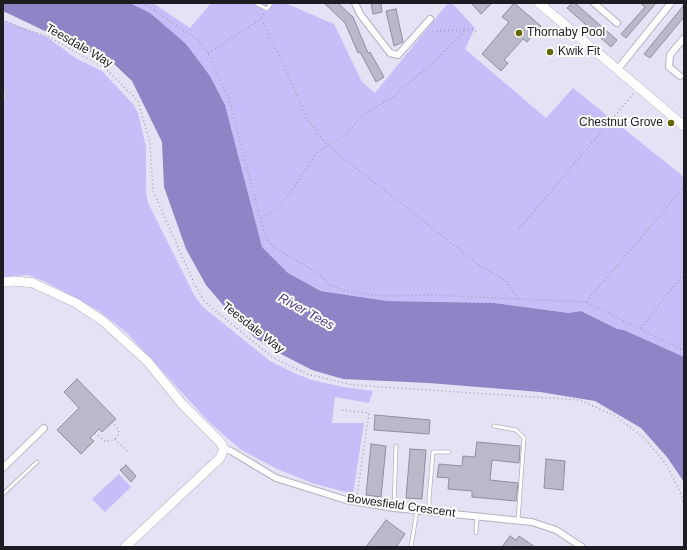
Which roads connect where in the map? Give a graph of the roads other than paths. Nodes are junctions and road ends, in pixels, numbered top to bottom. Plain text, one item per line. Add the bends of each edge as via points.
1 (271, 3) edge
2 (355, 3) edge
3 (539, 3) edge
4 (594, 3) edge
5 (671, 3) edge
6 (257, 4) edge
7 (430, 19) dead end
8 (617, 23) dead end
9 (684, 38) edge
10 (617, 70) junction
11 (680, 76) dead end
12 (3, 91) edge
13 (3, 99) edge
14 (684, 126) edge
15 (3, 282) edge
16 (494, 426) dead end
17 (44, 428) dead end
18 (396, 446) dead end
19 (224, 449) junction
20 (449, 452) dead end
21 (37, 462) dead end
22 (3, 468) edge
23 (3, 494) edge
24 (394, 508) junction
25 (417, 510) junction
26 (429, 511) junction
27 (477, 516) junction
28 (518, 520) junction
29 (476, 533) dead end
30 (125, 547) edge
31 (411, 547) edge
32 (582, 547) edge

1 - 6 lane via 267,9
2 - 7 street via 360,14 390,53 398,55
3 - 10 street
4 - 8 street
5 - 10 street
9 - 11 street via 670,55 669,67
10 - 14 street
12 - 13 lane
15 - 19 street, Bowesfield Crescent via 33,283 76,303 103,321 148,362 182,404
16 - 28 lane via 516,430 524,438
17 - 22 street
18 - 24 lane
19 - 24 street, Bowesfield Crescent via 276,478 356,501
19 - 30 street via 220,458
20 - 26 lane via 433,452
21 - 23 lane
24 - 25 street, Bowesfield Crescent
25 - 26 street, Bowesfield Crescent
25 - 31 lane
26 - 27 street, Bowesfield Crescent
27 - 28 street, Bowesfield Crescent
27 - 29 lane
28 - 32 street, Bowesfield Crescent via 556,530

